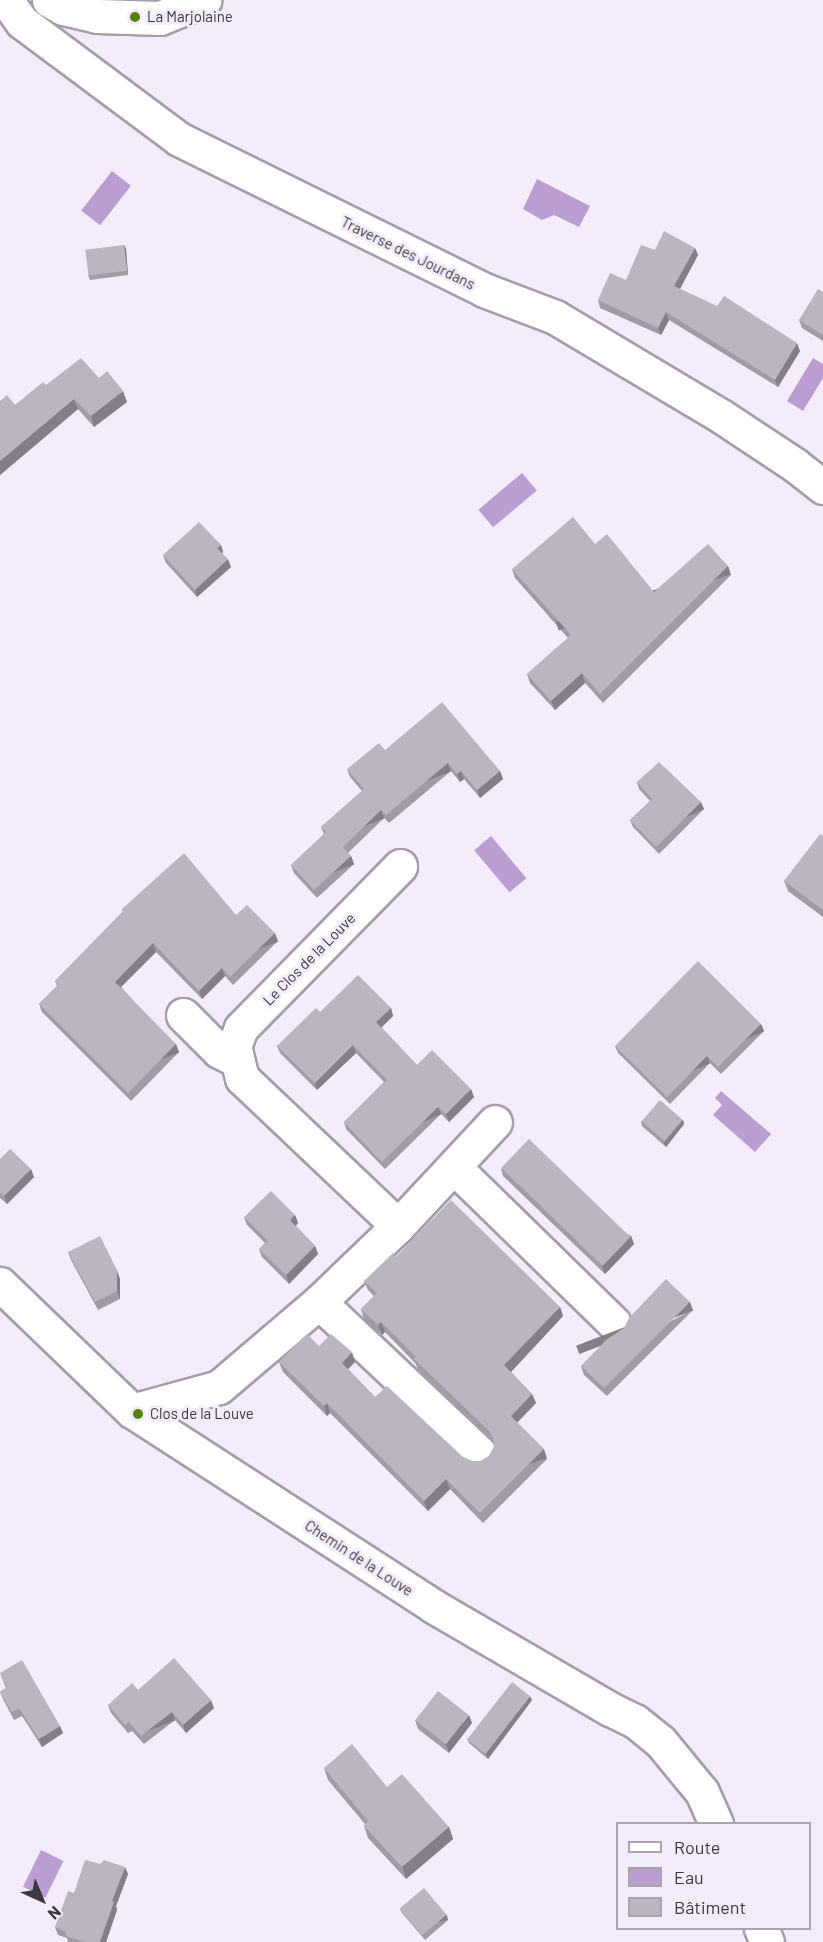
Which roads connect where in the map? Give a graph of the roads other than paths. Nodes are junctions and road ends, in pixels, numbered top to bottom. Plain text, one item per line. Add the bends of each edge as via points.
1 (6, 0) edge
2 (49, 0) edge
3 (204, 0) edge
4 (823, 487) edge
5 (400, 866) dead end
6 (183, 1015) dead end
7 (237, 1060) junction
8 (495, 1122) dead end
9 (454, 1167) junction
10 (398, 1226) junction
11 (0, 1284) edge
12 (319, 1302) junction
13 (614, 1323) dead end
14 (132, 1410) junction
15 (479, 1453) dead end
16 (715, 1822) edge

1 - 4 street, Traverse des Jourdans via 22,22 179,139 484,290 555,317 722,416
2 - 3 street via 63,8 97,16 160,18
5 - 7 street, Le Clos de la Louve via 241,1028 234,1047
6 - 7 street via 219,1051
7 - 10 street via 242,1078
8 - 9 street
9 - 10 street
9 - 13 street
10 - 12 street
11 - 14 street, Chemin de la Louve
12 - 14 street via 219,1387
12 - 15 street
14 - 16 street, Chemin de la Louve via 433,1606 635,1721 660,1741 702,1792

